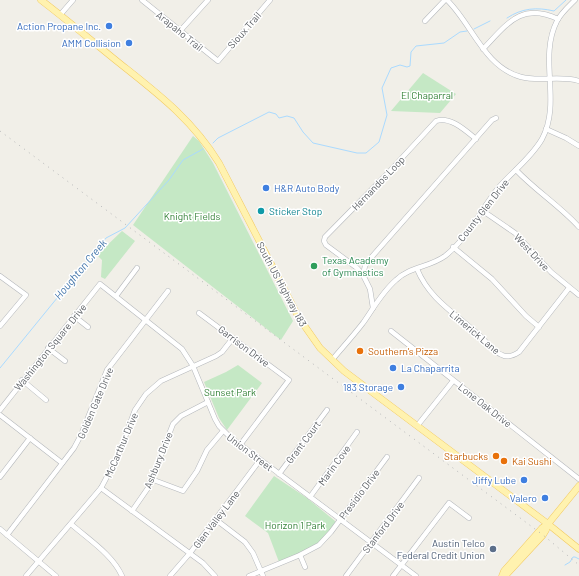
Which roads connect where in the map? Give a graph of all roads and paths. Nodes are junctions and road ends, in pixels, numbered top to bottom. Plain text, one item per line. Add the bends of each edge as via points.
1 (41, 0) edge
2 (73, 0) edge
3 (142, 0) edge
4 (208, 0) edge
5 (270, 0) edge
6 (446, 0) edge
7 (575, 0) edge
8 (60, 15) junction
9 (558, 19) junction
10 (425, 21) dead end
11 (180, 31) junction
12 (483, 48) junction
13 (218, 61) joint
14 (550, 79) junction
15 (579, 81) edge
16 (496, 118) dead end
17 (546, 130) junction
18 (476, 139) junction
19 (579, 146) edge
20 (516, 170) junction
21 (483, 211) junction
22 (579, 228) edge
23 (453, 247) junction
24 (137, 268) dead end
25 (418, 268) junction
26 (363, 275) junction
27 (0, 276) edge
28 (100, 284) joint
29 (569, 288) junction
30 (168, 291) dead end
31 (579, 295) edge
32 (116, 296) junction
33 (373, 309) junction
34 (199, 313) dead end
35 (74, 316) junction
36 (146, 319) junction
37 (0, 326) edge
38 (88, 327) dead end
39 (539, 327) junction
40 (391, 331) dead end
41 (234, 338) junction
42 (48, 348) junction
43 (332, 360) junction
44 (65, 362) dead end
45 (193, 366) junction
46 (22, 380) junction
47 (453, 381) junction
48 (46, 400) dead end
49 (208, 402) junction
50 (0, 410) edge
51 (327, 410) dead end
52 (0, 415) edge
53 (417, 426) junction
54 (223, 431) junction
55 (357, 432) dead end
56 (30, 438) junction
57 (240, 445) junction
58 (387, 457) dead end
59 (260, 460) junction
60 (62, 463) junction
61 (279, 474) junction
62 (0, 477) edge
63 (419, 478) dead end
64 (151, 479) junction
65 (579, 479) edge
66 (579, 486) edge
67 (101, 488) junction
68 (310, 497) junction
69 (132, 511) junction
70 (469, 518) dead end
71 (215, 519) junction
72 (340, 520) junction
73 (71, 524) junction
74 (548, 524) junction
75 (0, 528) edge
76 (7, 534) junction
77 (371, 542) junction
78 (579, 549) edge
79 (190, 553) junction
80 (300, 555) junction
81 (39, 562) junction
82 (401, 565) junction
83 (304, 567) dead end
84 (262, 574) edge
85 (26, 576) edge
86 (56, 576) edge
87 (122, 576) edge
88 (170, 576) edge
89 (215, 576) edge
90 (249, 576) edge
91 (346, 576) edge
92 (393, 576) edge
93 (416, 576) edge
94 (503, 576) edge

1 - 8 main road, South US Highway 183
2 - 8 street
3 - 11 street, Arapaho Trail
4 - 11 street
5 - 13 street, Sioux Trail
6 - 10 street
6 - 12 street via 458,11
7 - 9 street, County Glen Drive
8 - 43 main road, South US Highway 183 via 174,108 205,141 219,163 299,318
9 - 12 street via 539,13 519,16 509,22
9 - 14 street, County Glen Drive via 550,47
11 - 13 street, Arapaho Trail
12 - 14 street via 512,74
14 - 15 street via 565,78
14 - 17 street, County Glen Drive via 551,112
16 - 18 street
17 - 19 street
17 - 20 street, County Glen Drive via 539,144
18 - 26 street via 371,257
18 - 26 street, Hernandos Loop via 455,124 443,120 436,121 325,237 326,244
20 - 21 street, County Glen Drive via 499,187
20 - 22 street via 562,209
21 - 23 street, County Glen Drive
21 - 29 street, West Drive via 515,233
23 - 25 street, County Glen Drive via 440,259
23 - 39 street via 492,279
24 - 32 street
25 - 33 street, County Glen Drive via 396,280
25 - 39 street, Limerick Lane via 423,282 437,300 479,334 500,355 506,357 516,354
26 - 33 street, Hernandos Loop via 370,289
27 - 37 street via 26,295
28 - 32 street, Union Street
28 - 35 street, Washington Square Drive
29 - 31 street, West Drive
29 - 39 street, Limerick Lane
30 - 36 street, Golden Gate Drive
32 - 36 street, Union Street
33 - 43 street, County Glen Drive
34 - 41 street, Garrison Drive
35 - 38 street
35 - 42 street, Washington Square Drive
36 - 45 street, Union Street via 182,349
36 - 60 street, Golden Gate Drive via 107,370 81,435
40 - 47 street, Lone Oak Drive
41 - 45 street, McCarthur Drive via 222,352
41 - 57 street, Garrison Drive via 289,380
42 - 44 street
42 - 46 street, Washington Square Drive
43 - 53 main road, South US Highway 183
45 - 49 street, Union Street
45 - 67 street, McCarthur Drive via 161,381 143,398 135,410 111,471
46 - 48 street
46 - 50 street, Washington Square Drive
47 - 53 street
47 - 65 street, Lone Oak Drive
49 - 54 street, Union Street
49 - 64 street, Ashbury Drive via 181,416 173,424
51 - 61 street, Grant Court
52 - 56 street
53 - 74 main road, South US Highway 183
54 - 57 street, Union Street
54 - 64 street via 207,450 183,491
55 - 68 street, Marin Cove
56 - 60 street
56 - 62 street
57 - 59 street, Union Street
58 - 72 street, Presidio Drive
59 - 61 street, Union Street
59 - 71 street, Glen Valley Lane
60 - 76 street, Golden Gate Drive
61 - 68 street, Union Street
63 - 77 street, Stanford Drive
64 - 69 street, Ashbury Drive
66 - 74 main road
67 - 69 street
67 - 73 street, McCarthur Drive
68 - 72 street, Union Street
69 - 79 street
70 - 82 street via 449,503
71 - 79 street, Glen Valley Lane
71 - 84 street via 245,542
72 - 77 street, Union Street
72 - 80 street, Presidio Drive via 324,541
73 - 81 street, McCarthur Drive
73 - 87 street via 110,558
74 - 78 main road, South US Highway 183
74 - 94 main road via 504,571
75 - 76 street
76 - 81 street
77 - 82 street, Union Street
77 - 91 street, Stanford Drive
79 - 88 street, Glen Valley Lane
79 - 89 street
80 - 83 street
80 - 84 street, Presidio Drive
81 - 85 street, McCarthur Drive
81 - 86 street
82 - 92 street
82 - 93 street, Union Street
84 - 90 street, Presidio Drive

